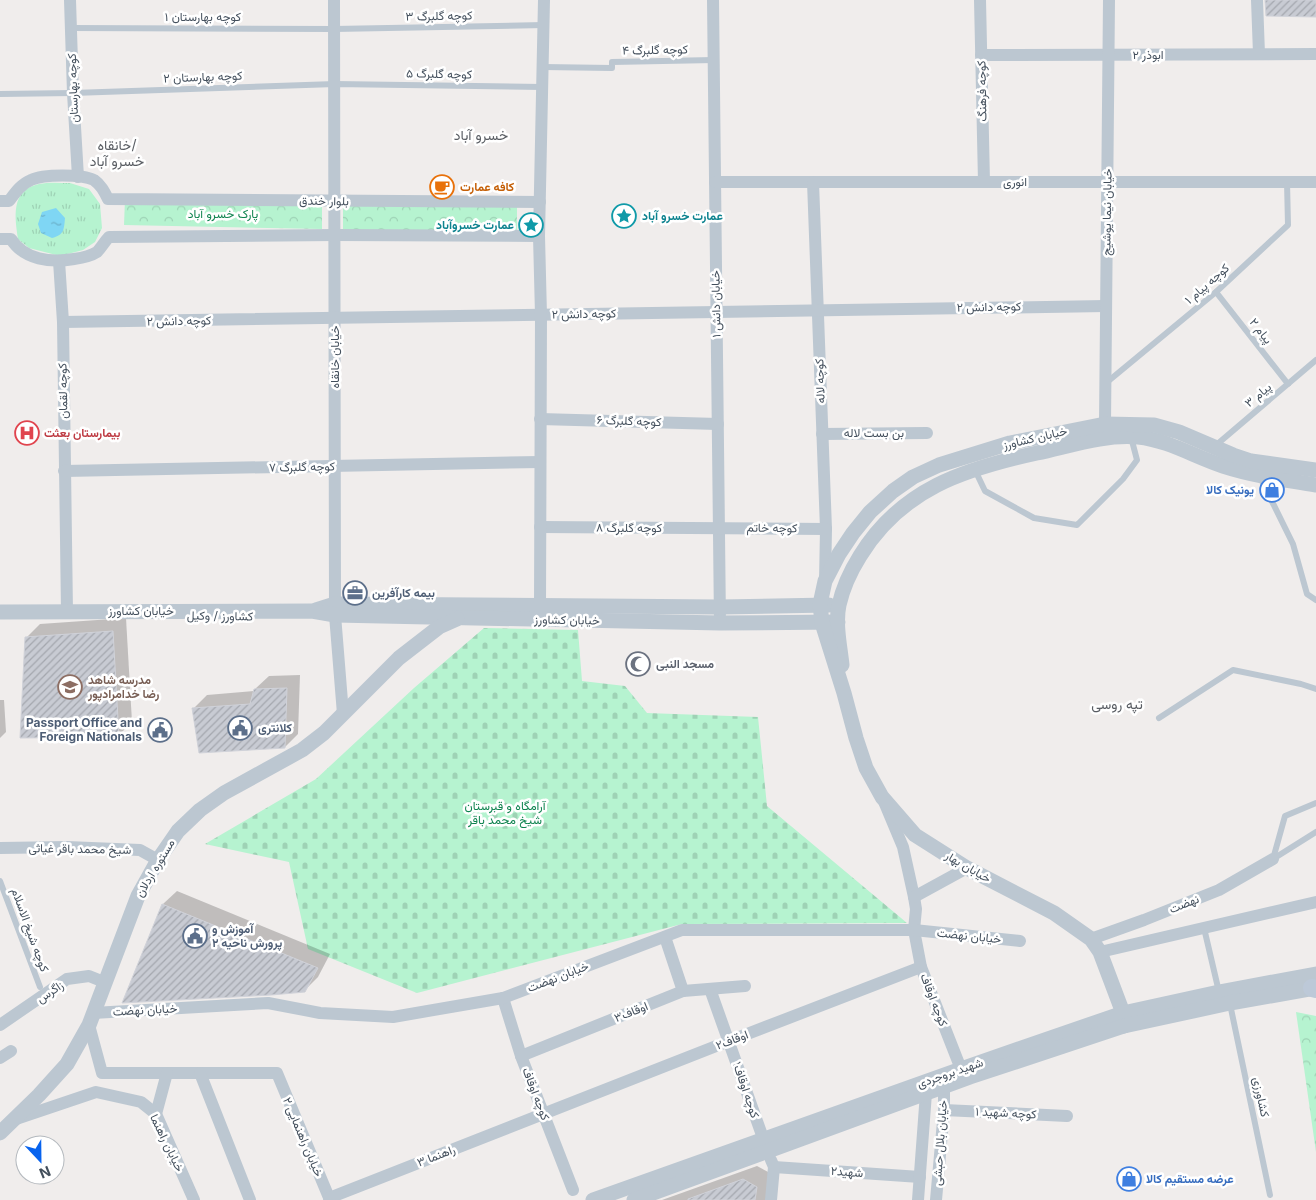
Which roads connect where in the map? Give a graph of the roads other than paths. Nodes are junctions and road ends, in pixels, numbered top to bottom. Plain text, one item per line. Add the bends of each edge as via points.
1 (70, 0) edge
2 (334, 0) edge
3 (544, 0) edge
4 (713, 0) edge
5 (980, 0) edge
6 (1109, 0) edge
7 (1257, 0) edge
8 (544, 25) junction
9 (71, 28) junction
10 (334, 29) junction
11 (1259, 54) junction
12 (1315, 54) edge
13 (982, 55) junction
14 (1109, 55) junction
15 (714, 60) junction
16 (543, 67) junction
17 (335, 84) junction
18 (542, 87) junction
19 (73, 93) junction
20 (0, 94) edge
21 (78, 177) junction
22 (715, 182) junction
23 (813, 182) junction
24 (984, 182) junction
25 (1108, 182) junction
26 (1287, 182) junction
27 (1316, 182) edge
28 (5, 201) edge
29 (335, 201) junction
30 (540, 202) junction
31 (335, 235) junction
32 (539, 236) junction
33 (6, 239) edge
34 (59, 261) junction
35 (1216, 292) junction
36 (1106, 306) junction
37 (818, 310) junction
38 (716, 312) junction
39 (540, 315) junction
40 (335, 318) junction
41 (63, 322) junction
42 (1316, 360) edge
43 (1105, 384) junction
44 (1288, 384) junction
45 (540, 418) junction
46 (718, 424) junction
47 (1106, 431) junction
48 (927, 433) dead end
49 (822, 434) junction
50 (1131, 437) junction
51 (1214, 446) junction
52 (540, 462) junction
53 (335, 466) junction
54 (975, 469) junction
55 (1316, 470) edge
56 (64, 471) junction
57 (1260, 476) junction
58 (1316, 485) edge
59 (540, 527) junction
60 (719, 528) junction
61 (826, 529) junction
62 (825, 581) junction
63 (1316, 600) edge
64 (820, 604) junction
65 (839, 605) junction
66 (540, 606) junction
67 (720, 608) junction
68 (0, 612) edge
69 (67, 612) junction
70 (335, 612) junction
71 (462, 617) junction
72 (0, 618) edge
73 (838, 622) junction
74 (720, 623) junction
75 (822, 623) junction
76 (439, 627) junction
77 (1316, 689) edge
78 (844, 693) junction
79 (343, 714) junction
80 (1159, 718) dead end
81 (882, 798) junction
82 (1316, 803) edge
83 (1316, 832) edge
84 (0, 848) edge
85 (1273, 859) junction
86 (158, 860) junction
87 (967, 868) junction
88 (0, 881) edge
89 (914, 896) junction
90 (1316, 902) edge
91 (1204, 928) junction
92 (914, 930) junction
93 (665, 936) junction
94 (1091, 939) junction
95 (1020, 941) dead end
96 (1100, 952) junction
97 (922, 967) junction
98 (104, 982) junction
99 (1315, 985) edge
100 (745, 986) dead end
101 (40, 987) dead end
102 (710, 988) junction
103 (683, 990) junction
104 (1219, 992) junction
105 (504, 998) junction
106 (1230, 1003) junction
107 (91, 1019) junction
108 (1123, 1020) junction
109 (0, 1026) edge
110 (729, 1041) junction
111 (521, 1056) junction
112 (961, 1069) junction
113 (167, 1073) junction
114 (200, 1073) junction
115 (944, 1086) junction
116 (926, 1093) junction
117 (944, 1110) junction
118 (156, 1114) junction
119 (544, 1114) junction
120 (1067, 1116) dead end
121 (13, 1120) junction
122 (0, 1133) edge
123 (766, 1145) junction
124 (774, 1166) junction
125 (920, 1177) junction
126 (573, 1190) dead end
127 (1270, 1195) dead end
128 (329, 1199) edge
129 (194, 1200) edge
130 (250, 1200) edge
131 (593, 1200) edge
132 (634, 1200) edge
133 (771, 1200) edge
134 (918, 1200) edge
135 (936, 1200) edge

1 - 9 street, کوچه بهارستان
2 - 10 street, خیابان خانقاه
3 - 8 street
4 - 15 street, خیابان دانش ۱
5 - 13 street, کوچه فرهنگ
6 - 14 street, خیابان نیما یوشیج
7 - 11 street
8 - 10 lane, کوچه گلبرگ ۳
8 - 16 street
9 - 10 lane, کوچه بهارستان ۱
9 - 19 street, کوچه بهارستان
10 - 17 street, خیابان خانقاه
11 - 12 street, ابوذر ۲
11 - 14 street, ابوذر ۲
13 - 14 street, ابوذر ۲
13 - 24 street, کوچه فرهنگ
14 - 25 street, خیابان نیما یوشیج
15 - 16 lane, کوچه گلبرگ ۴ via 612,62 612,68
15 - 22 street, خیابان دانش ۱
16 - 18 street
17 - 18 lane, کوچه گلبرگ ۵
17 - 19 lane, کوچه بهارستان ۲
17 - 29 street, خیابان خانقاه
18 - 30 street
19 - 20 lane, کوچه بهارستان ۲
19 - 21 street, کوچه بهارستان
21 - 28 street via 32,180
21 - 29 street, بلوار خندق via 93,180 103,188 108,199
22 - 23 street, انوری
22 - 38 street, خیابان دانش ۱
23 - 24 street, انوری
23 - 37 street, کوچه لاله
24 - 25 street, انوری
25 - 26 street, انوری
25 - 36 street, خیابان نیما یوشیج
26 - 27 street, انوری
26 - 35 lane, کوچه پیام ۱ via 1288,225
29 - 30 street, بلوار خندق
29 - 31 street, خیابان خانقاه
30 - 32 street
31 - 32 street
31 - 34 street via 109,237 96,252
31 - 40 street, خیابان خانقاه
32 - 39 street
33 - 34 street via 27,255
34 - 41 street, کوچه لقمان
35 - 43 lane, کوچه پیام ۱
35 - 44 lane, پیام ۲
36 - 37 street, کوچه دانش ۲
36 - 43 street, خیابان نیما یوشیج
37 - 38 street, کوچه دانش ۲
37 - 49 street, کوچه لاله
38 - 39 street, کوچه دانش ۲
38 - 46 street, خیابان دانش ۱
39 - 40 street, کوچه دانش ۲
39 - 45 street
40 - 41 street, کوچه دانش ۲
40 - 53 street, خیابان خانقاه
41 - 56 street, کوچه لقمان
42 - 44 lane, پیام ۳
43 - 47 street, خیابان نیما یوشیج
44 - 51 lane, پیام ۳
45 - 46 street, کوچه گلبرگ ۶
45 - 52 street
46 - 60 street, خیابان دانش ۱
47 - 50 street, خیابان کشاورز
47 - 51 street, خیابان کشاورز via 1154,425
47 - 54 street, خیابان کشاورز
47 - 62 street, خیابان کشاورز via 1010,443 939,465 913,477 870,512
48 - 49 street, بن بست لاله
49 - 61 street, کوچه لاله
50 - 54 lane via 1137,460 1123,479 1077,525 1034,518 985,491
50 - 57 street, خیابان کشاورز via 1158,441 1223,466
51 - 55 street, خیابان کشاورز via 1250,461
52 - 53 street, کوچه گلبرگ ۷
52 - 59 street
53 - 56 street, کوچه گلبرگ ۷
53 - 70 street, خیابان خانقاه
54 - 65 street, خیابان کشاورز via 915,497 889,518 868,543 848,576
56 - 69 street, کوچه لقمان
57 - 58 street, خیابان کشاورز
57 - 63 lane via 1293,544 1307,594
59 - 60 street, کوچه گلبرگ ۸
59 - 66 street
60 - 61 street, کوچه خاتم
60 - 67 street, خیابان دانش ۱
61 - 62 street, کوچه لاله
62 - 64 street, خیابان کشاورز
64 - 65 street, خیابان کشاورز
64 - 67 street, خیابان کشاورز
64 - 75 street, خیابان کشاورز
65 - 73 street, خیابان کشاورز
66 - 67 street, خیابان کشاورز
66 - 70 street, خیابان کشاورز
67 - 74 street, خیابان دانش ۱
68 - 69 street, خیابان کشاورز
69 - 70 street, خیابان کشاورز
70 - 71 street, خیابان کشاورز
70 - 72 street, کشاورز / وکیل
70 - 76 street, کشاورز / وکیل
70 - 79 street, خیابان خانقاه
71 - 74 street, خیابان کشاورز
71 - 76 street, مستوره اردلان
73 - 75 street, خیابان کشاورز
73 - 78 street, خیابان بهار
74 - 75 street, خیابان کشاورز
75 - 78 street, خیابان بهار
76 - 79 street, مستوره اردلان via 399,658
77 - 80 lane via 1232,670
78 - 81 street, خیابان بهار via 866,768
79 - 86 street, مستوره اردلان via 302,750 200,810 178,831
81 - 87 street, خیابان بهار via 914,835
81 - 89 street, کوچه اوقاف via 903,847
82 - 85 lane via 1285,816
83 - 85 lane
84 - 86 street, شیخ محمد باقر غیاثی via 140,850
85 - 94 street, نهضت via 1219,890
86 - 98 street, مستوره اردلان via 138,896
87 - 89 street
87 - 94 street, خیابان بهار via 1054,914
88 - 101 lane, کوچه شیخ الاسلام
89 - 92 street, کوچه اوقاف
90 - 91 street
91 - 96 street
91 - 104 lane
92 - 93 street, خیابان نهضت via 682,930
92 - 95 street, خیابان نهضت
92 - 97 street, کوچه اوقاف
93 - 103 street
93 - 105 street, خیابان نهضت
94 - 96 street, خیابان بهار
96 - 108 street, خیابان بهار
97 - 110 street, اوقاف۲
97 - 112 street, کوچه اوقاف
98 - 107 street, مستوره اردلان
98 - 109 street, زاگرس via 89,976 67,980
99 - 104 street, شهید بروجردی
99 - 106 street, شهید بروجردی
100 - 102 street, اوقاف۳
102 - 103 street, اوقاف۳
102 - 110 street, کوچه اوقاف۱
103 - 111 street, اوقاف۳
104 - 108 street, شهید بروجردی
105 - 107 street, خیابان نهضت via 393,1017 320,1013 268,1003
105 - 111 street, کوچه اوقاف
106 - 108 street, شهید بروجردی
106 - 127 lane, کشاورزی
107 - 113 street via 102,1073
107 - 121 street, مستوره اردلان via 67,1064
108 - 112 street, شهید بروجردی
108 - 115 street, شهید بروجردی
110 - 119 street, اوقاف۲
110 - 123 street, کوچه اوقاف۱
111 - 119 street, کوچه اوقاف
112 - 123 street, شهید بروجردی
113 - 114 street
113 - 118 street
114 - 128 street, خیابان راهنمایی ۲ via 277,1073
114 - 130 street
115 - 116 street, شهید بروجردی
115 - 117 street, خیابان بلال حبشی
116 - 123 street, شهید بروجردی
116 - 125 street, خیابان بلال حبشی
117 - 120 street, کوچه شهید ۱
117 - 135 street, خیابان بلال حبشی
118 - 121 street, خیابان راهنما via 140,1102 96,1092
118 - 129 street, خیابان راهنما
119 - 126 street, کوچه اوقاف
119 - 128 street, راهنما ۳
121 - 122 street, مستوره اردلان
123 - 124 street, کوچه اوقاف۱
123 - 131 street, شهید بروجردی
123 - 132 street, شهید بروجردی
124 - 125 street, شهید۲
124 - 133 street
125 - 134 street, خیابان بلال حبشی

